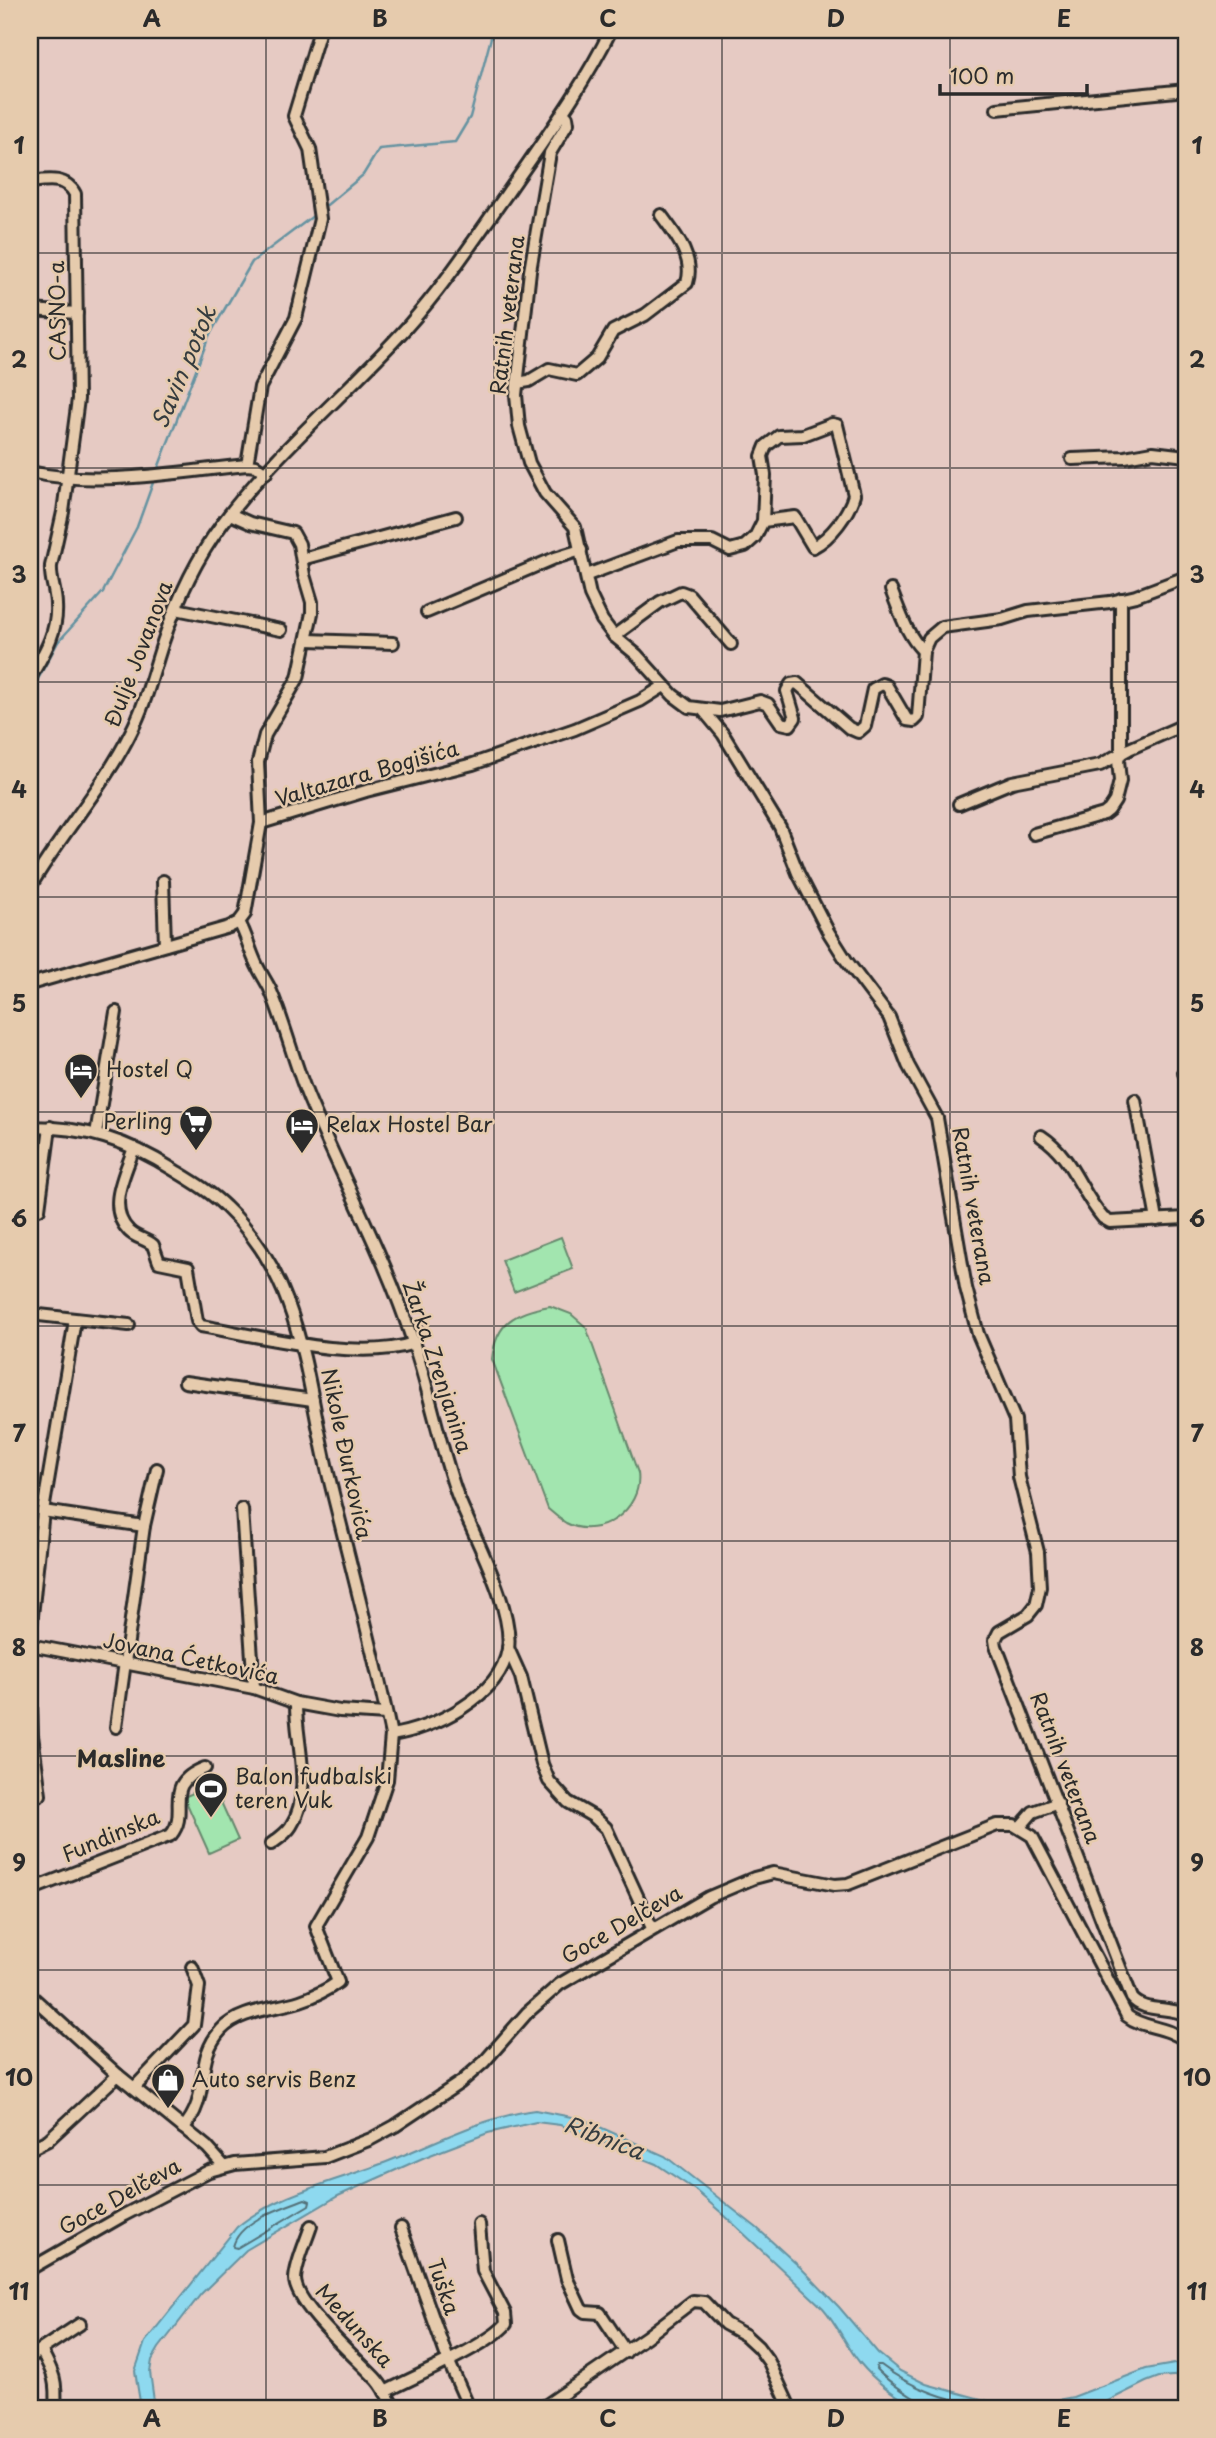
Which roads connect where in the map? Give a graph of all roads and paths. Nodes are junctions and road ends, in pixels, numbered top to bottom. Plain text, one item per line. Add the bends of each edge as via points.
1 (320, 30) edge
2 (611, 30) edge
3 (1186, 90) edge
4 (997, 109) dead end
5 (564, 113) junction
6 (30, 182) edge
7 (661, 215) dead end
8 (30, 310) edge
9 (77, 313) junction
10 (517, 383) junction
11 (1186, 456) edge
12 (1072, 459) dead end
13 (247, 465) junction
14 (30, 472) edge
15 (265, 472) junction
16 (68, 477) junction
17 (230, 514) junction
18 (456, 517) dead end
19 (764, 522) junction
20 (581, 550) junction
21 (302, 559) junction
22 (587, 575) junction
23 (1186, 577) edge
24 (891, 590) dead end
25 (1121, 599) junction
26 (176, 609) junction
27 (427, 612) dead end
28 (281, 630) dead end
29 (614, 636) junction
30 (308, 640) junction
31 (393, 643) dead end
32 (731, 644) dead end
33 (923, 650) junction
34 (30, 678) edge
35 (664, 686) junction
36 (704, 710) junction
37 (1186, 724) edge
38 (1121, 753) junction
39 (959, 804) dead end
40 (261, 823) junction
41 (1034, 834) dead end
42 (163, 881) dead end
43 (31, 883) edge
44 (239, 922) junction
45 (165, 946) junction
46 (30, 984) edge
47 (116, 1012) dead end
48 (1135, 1100) dead end
49 (30, 1127) edge
50 (50, 1127) junction
51 (96, 1134) junction
52 (1041, 1136) dead end
53 (134, 1148) junction
54 (39, 1209) dead end
55 (1186, 1217) edge
56 (1157, 1220) junction
57 (30, 1314) edge
58 (75, 1320) junction
59 (129, 1325) dead end
60 (302, 1343) junction
61 (414, 1343) junction
62 (185, 1382) dead end
63 (313, 1400) junction
64 (157, 1469) dead end
65 (242, 1509) dead end
66 (43, 1511) junction
67 (144, 1526) junction
68 (30, 1635) edge
69 (30, 1645) edge
70 (508, 1648) junction
71 (124, 1665) junction
72 (30, 1673) edge
73 (254, 1688) junction
74 (296, 1703) junction
75 (386, 1714) junction
76 (116, 1727) dead end
77 (31, 1735) edge
78 (391, 1735) junction
79 (205, 1768) dead end
80 (40, 1795) dead end
81 (1058, 1803) junction
82 (1020, 1827) junction
83 (271, 1844) dead end
84 (30, 1890) edge
85 (652, 1928) junction
86 (192, 1968) dead end
87 (30, 1994) edge
88 (1186, 2015) edge
89 (1186, 2041) edge
90 (118, 2075) junction
91 (134, 2088) junction
92 (183, 2128) junction
93 (30, 2149) edge
94 (223, 2166) junction
95 (479, 2224) dead end
96 (311, 2227) dead end
97 (401, 2228) dead end
98 (558, 2240) dead end
99 (30, 2269) edge
100 (80, 2324) dead end
101 (41, 2350) junction
102 (626, 2352) junction
103 (30, 2357) edge
104 (448, 2360) junction
105 (385, 2392) junction
106 (55, 2408) edge
107 (394, 2408) edge
108 (469, 2408) edge
109 (542, 2408) edge
110 (790, 2408) edge

1 - 13 street via 293,116 310,149 320,214 296,318 260,387
2 - 5 street
3 - 4 street
5 - 10 street, Ratnih veterana via 568,123 550,153
5 - 15 street, Đulje Jovanova via 409,326
6 - 9 street, CASNO-a via 65,182 75,194
7 - 10 street via 680,240 687,283 645,315 613,331 597,358 577,375 549,369
8 - 9 street
9 - 16 street, CASNO-a via 78,399
10 - 20 street, Ratnih veterana via 516,410 529,463 545,493 575,527
11 - 12 street via 1153,452
13 - 15 street
13 - 16 street
14 - 16 street
15 - 17 street, Đulje Jovanova
16 - 34 street, CASNO-a via 51,574 55,624
17 - 21 street via 293,533
17 - 26 street, Đulje Jovanova via 200,558
18 - 21 street
19 - 19 street via 762,456 766,446 779,436 803,435 836,425 854,495 835,528 813,547 795,517
19 - 22 street via 740,549 730,550 712,541 678,541
20 - 22 street, Ratnih veterana
20 - 27 street
21 - 30 street via 312,602
22 - 29 street, Ratnih veterana via 590,595
23 - 25 street
24 - 33 street via 905,627
25 - 33 street via 947,625 933,633
25 - 38 street
26 - 28 street
26 - 43 street, Đulje Jovanova via 139,716 124,745
29 - 32 street via 681,592 689,595
29 - 35 street, Ratnih veterana
30 - 31 street
30 - 40 street via 298,678 265,735 258,762
33 - 36 street via 914,721 907,720 882,684 873,689 861,732 849,728 797,682 788,691 795,718 790,725 781,723 768,704 760,701 720,711
35 - 36 street, Ratnih veterana via 689,707
35 - 40 street, Valtazara Bogišića via 608,716 550,738
36 - 81 street, Ratnih veterana via 780,827 829,933 889,1017 937,1118 966,1288 978,1334 1015,1420 1019,1477 1038,1552 1041,1587 1036,1605 999,1632 995,1643
37 - 38 street
38 - 39 street via 1100,765 1012,782
38 - 41 street via 1120,782 1109,810
40 - 44 street, Valtazara Bogišića via 247,907
42 - 45 street
44 - 45 street
44 - 61 street, Žarka Zrenjanina
45 - 46 street
47 - 51 street
48 - 56 street
49 - 50 street, Nikole Đurkovića
50 - 51 street, Nikole Đurkovića
50 - 54 street
51 - 53 street, Nikole Đurkovića
52 - 56 street via 1068,1161 1103,1218 1110,1222
53 - 60 street, Nikole Đurkovića via 208,1192 238,1219 274,1268
53 - 60 street via 117,1209 136,1237 153,1245 159,1262 188,1268 201,1326
55 - 56 street
57 - 58 street
58 - 59 street
58 - 66 street
60 - 61 street via 372,1351
60 - 63 street, Nikole Đurkovića
61 - 70 street, Žarka Zrenjanina via 458,1496 501,1604
62 - 63 street
63 - 75 street, Nikole Đurkovića
64 - 67 street
65 - 73 street
66 - 67 street
66 - 68 street
67 - 71 street
69 - 71 street, Jovana Ćetkovića
70 - 78 street via 489,1685 458,1709 428,1727
70 - 85 street, Žarka Zrenjanina via 521,1677 545,1773 561,1796 606,1828
71 - 73 street, Jovana Ćetkovića
71 - 76 street
72 - 77 street
73 - 74 street, Jovana Ćetkovića
74 - 75 street, Jovana Ćetkovića
74 - 83 street via 302,1790 293,1825
75 - 78 street, Nikole Đurkovića
77 - 80 street
78 - 92 street, Nikole Đurkovića via 387,1780 368,1837 316,1926 338,1982 323,1993 226,2025 211,2044 199,2105
79 - 84 street, Fundinska via 189,1774 180,1786 171,1835
81 - 82 street via 1033,1812
81 - 88 street, Ratnih veterana via 1132,1998 1141,2006 1176,2009
82 - 85 street, Goce Delčeva via 998,1825 848,1884 773,1873 709,1897
82 - 89 street via 1036,1843 1127,2016
85 - 94 street, Goce Delčeva via 560,1984 461,2082 395,2126 325,2157
86 - 91 street via 199,1986 194,2025
87 - 90 street
90 - 91 street
90 - 93 street via 48,2140
91 - 92 street
92 - 94 street
94 - 99 street, Goce Delčeva via 183,2183
95 - 104 street via 483,2271 506,2324
96 - 105 street, Medunska via 297,2269 298,2290
97 - 104 street, Tuška
98 - 102 street via 567,2279 581,2309 600,2313
100 - 101 street
101 - 103 street
101 - 106 street via 56,2381
102 - 109 street
102 - 110 street via 692,2301 704,2302 758,2347
104 - 105 street
104 - 108 street, Tuška
105 - 107 street, Medunska

